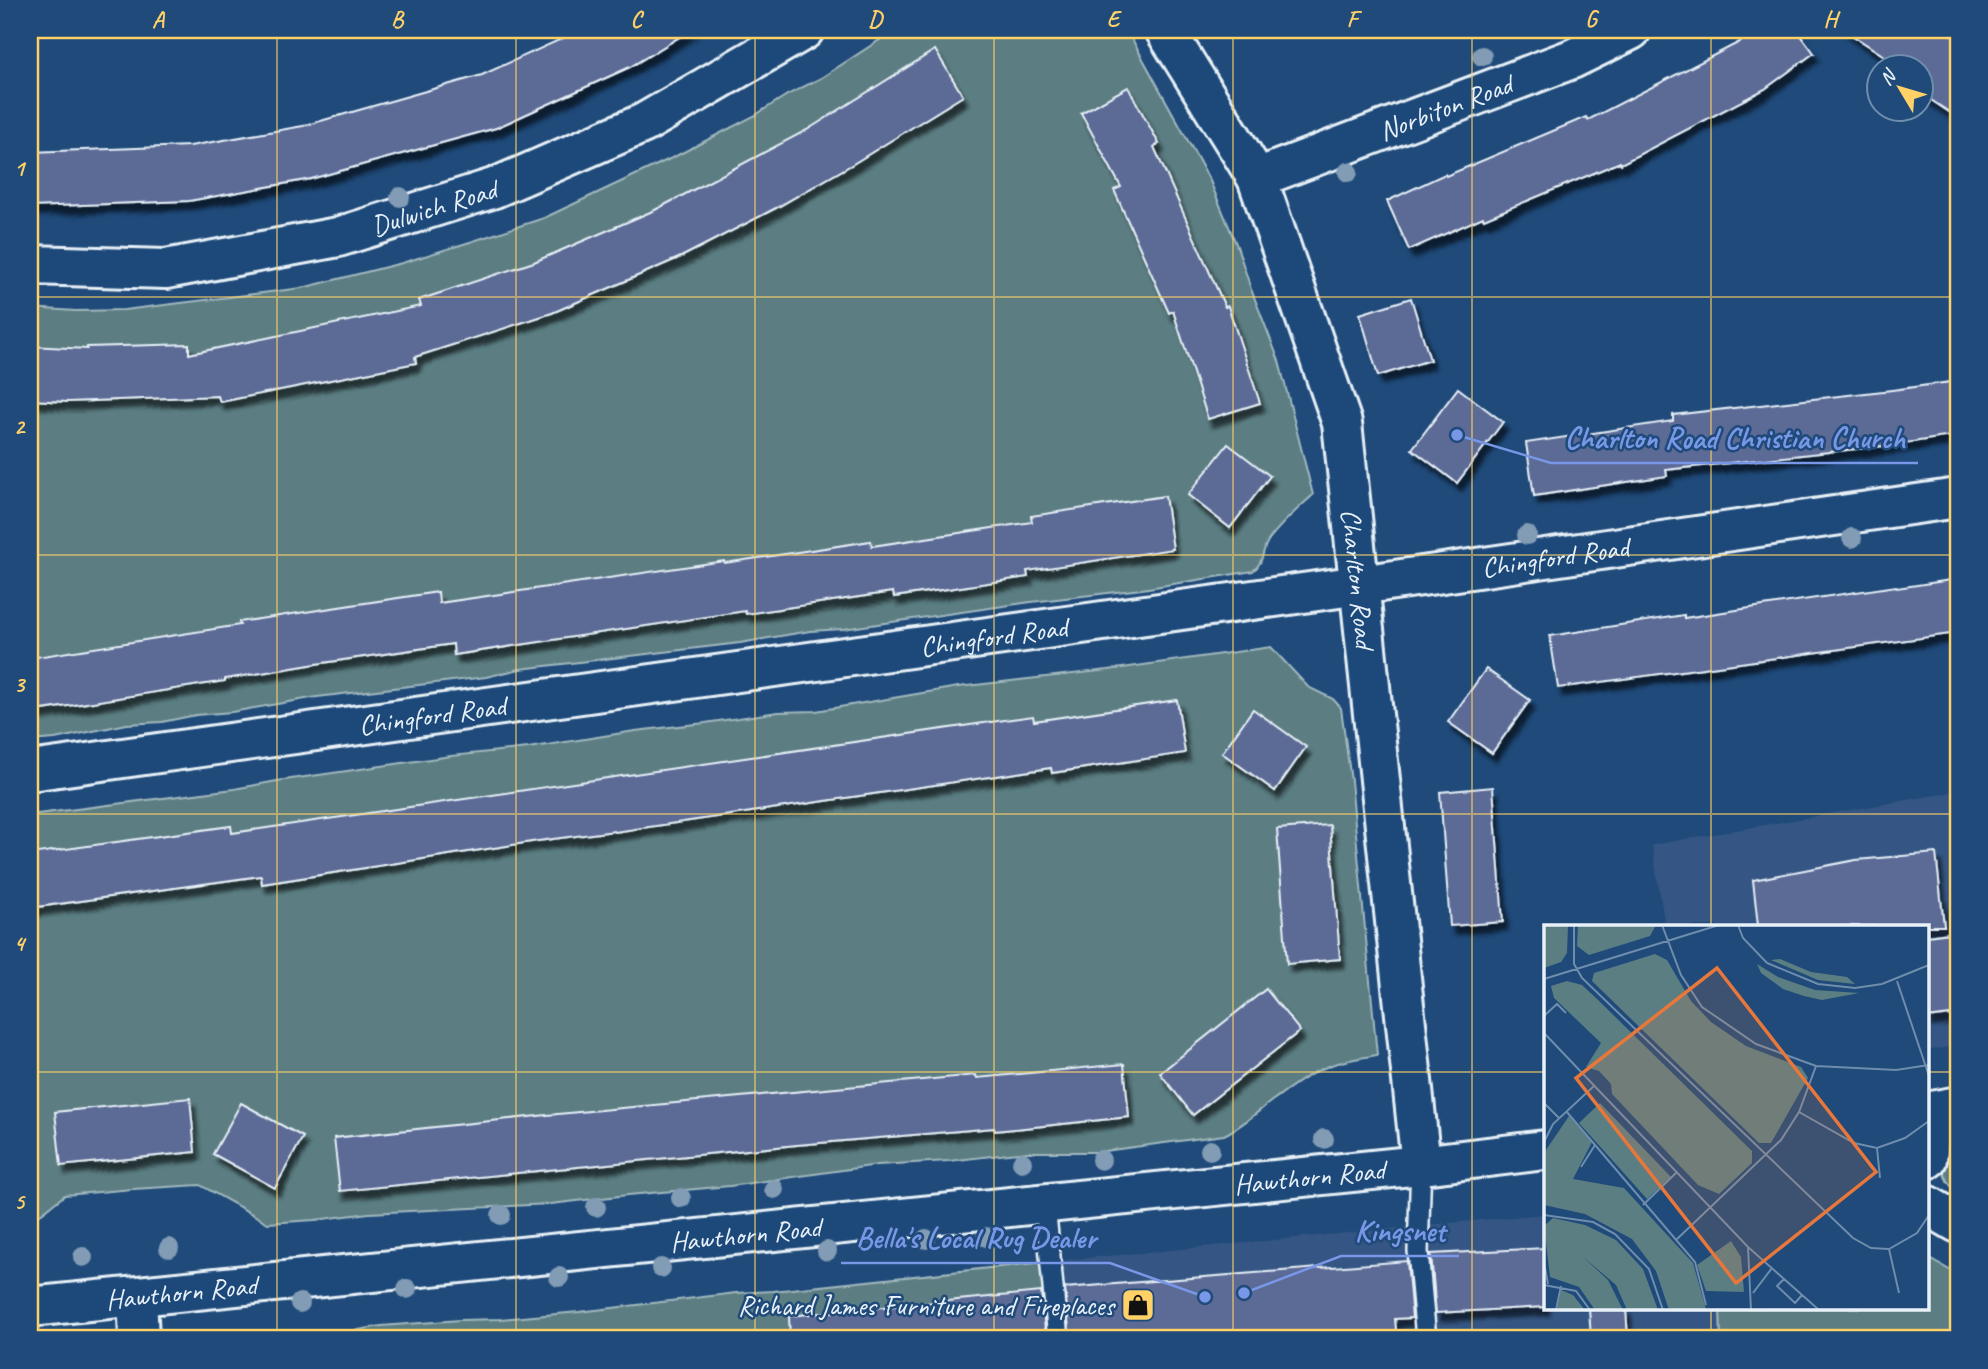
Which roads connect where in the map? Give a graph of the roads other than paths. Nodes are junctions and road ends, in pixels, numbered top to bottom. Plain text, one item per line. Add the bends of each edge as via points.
1 (804, 30) edge
2 (1165, 30) edge
3 (1631, 30) edge
4 (1257, 178) junction
5 (30, 265) edge
6 (1958, 498) edge
7 (1360, 585) junction
8 (30, 771) edge
9 (1939, 1110) edge
10 (1544, 1150) edge
11 (1928, 1154) edge
12 (1421, 1166) junction
13 (1045, 1204) junction
14 (1928, 1206) edge
15 (1958, 1223) edge
16 (138, 1297) junction
17 (30, 1307) edge
18 (139, 1339) edge
19 (1058, 1339) edge
20 (1426, 1339) edge

1 - 5 street, Dulwich Road via 644,123 494,188 338,237 166,269
2 - 4 street, Charlton Road
3 - 4 street, Norbiton Road via 1572,59
4 - 7 street, Charlton Road via 1342,423
6 - 7 street, Chingford Road
7 - 8 street, Chingford Road
7 - 12 street, Charlton Road
9 - 11 street
10 - 12 street, Hawthorn Road
12 - 13 street, Hawthorn Road
12 - 20 lane via 1418,1251
13 - 16 street, Hawthorn Road
13 - 19 lane
14 - 15 street
16 - 17 street, Hawthorn Road
16 - 18 street

